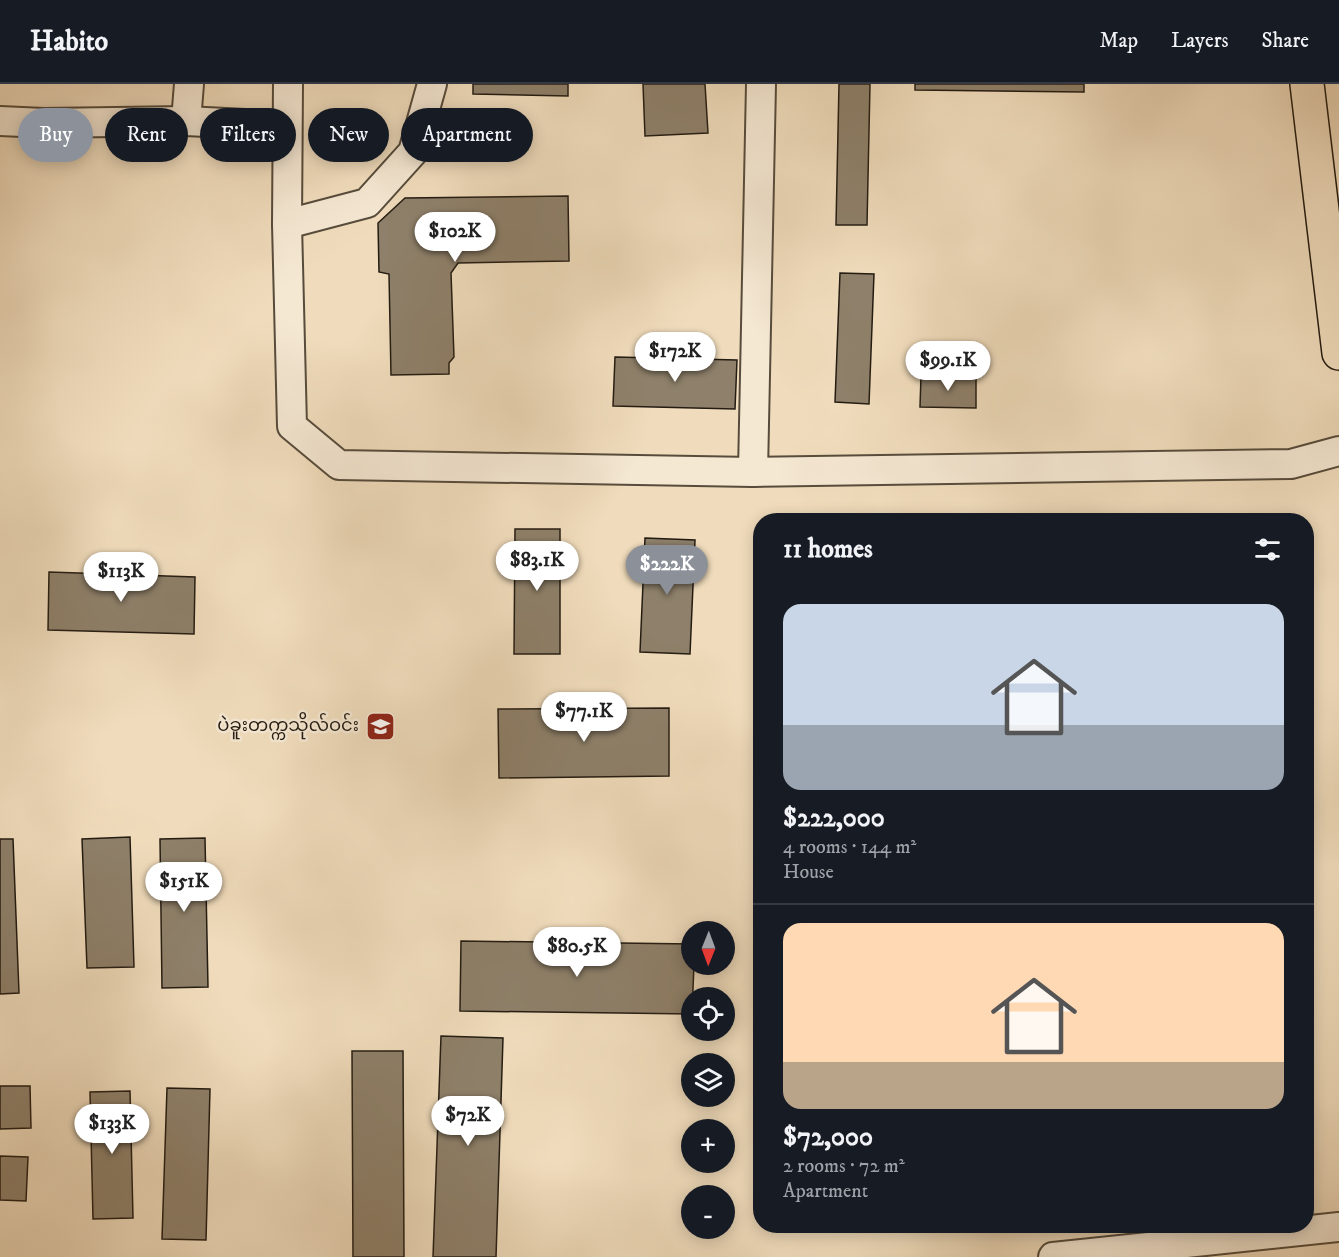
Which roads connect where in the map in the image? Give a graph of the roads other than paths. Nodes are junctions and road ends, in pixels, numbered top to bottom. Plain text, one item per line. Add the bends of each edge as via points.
1 (189, 84) edge
2 (288, 84) edge
3 (432, 84) edge
4 (761, 84) edge
5 (1307, 84) edge
6 (187, 108) edge
7 (288, 108) edge
8 (0, 121) edge
9 (105, 122) edge
10 (288, 162) edge
11 (287, 224) junction
12 (1339, 353) edge
13 (1339, 451) edge
14 (753, 472) junction
15 (1339, 1227) edge
16 (1314, 1230) edge
17 (1282, 1233) edge
18 (1053, 1257) edge

1 - 6 street
2 - 7 street
3 - 11 street via 413,152 367,203
4 - 14 street
5 - 12 highway
8 - 9 street
10 - 11 street
11 - 14 street via 292,426 339,465
13 - 14 street via 1291,464
15 - 16 street
17 - 18 street

